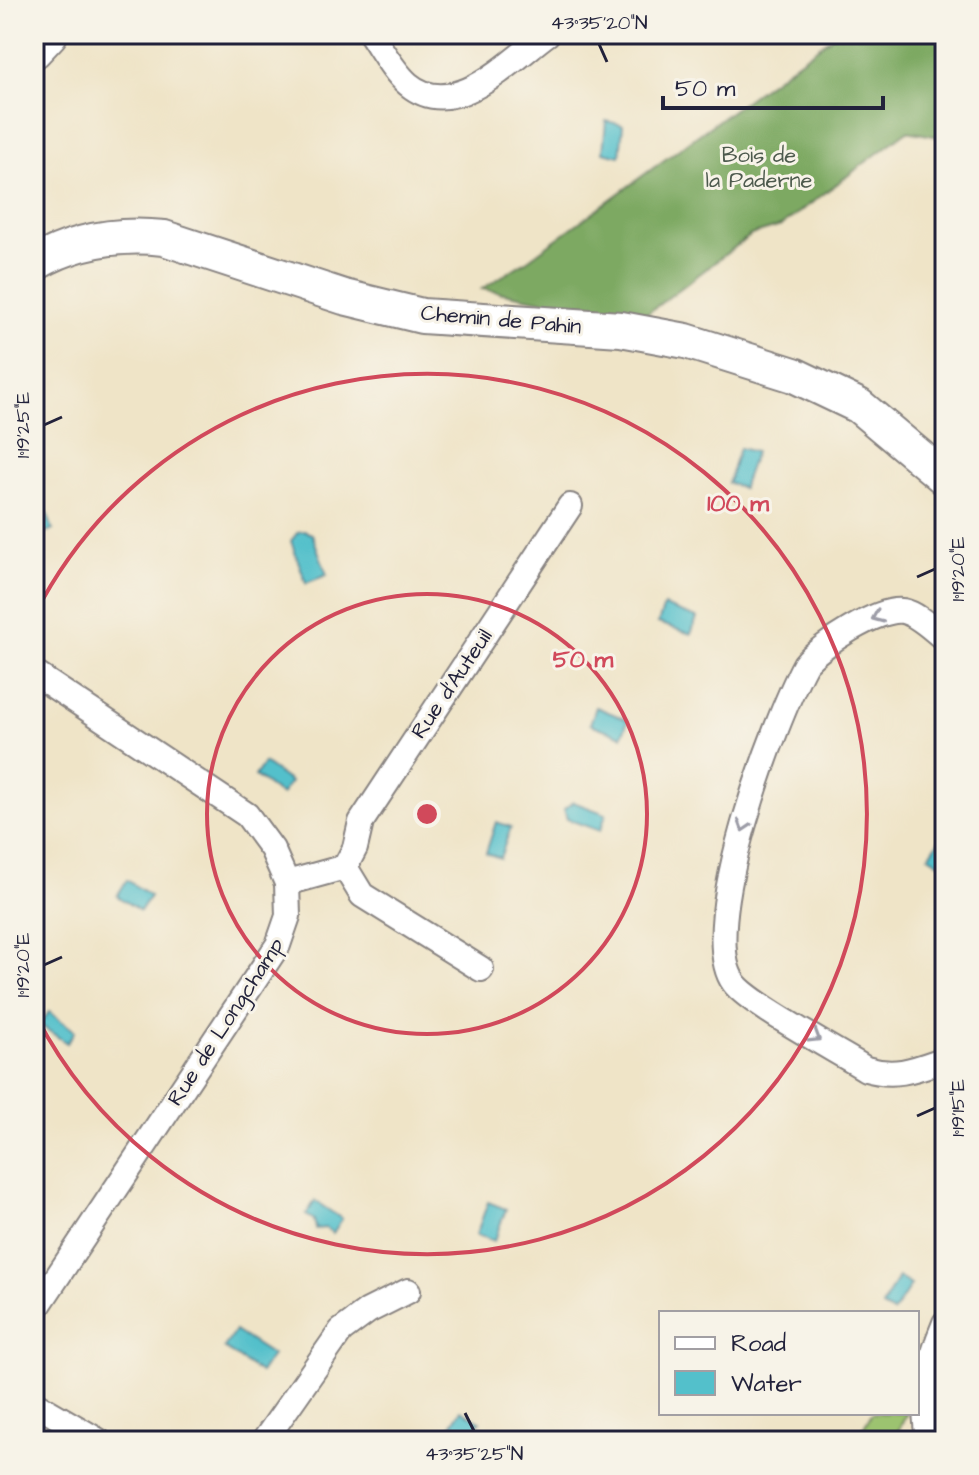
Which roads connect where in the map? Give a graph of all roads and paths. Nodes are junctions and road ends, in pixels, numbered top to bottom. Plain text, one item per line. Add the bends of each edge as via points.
1 (50, 34) edge
2 (371, 34) edge
3 (547, 34) edge
4 (34, 51) edge
5 (34, 264) edge
6 (945, 478) edge
7 (570, 506) dead end
8 (945, 639) edge
9 (34, 673) edge
10 (345, 867) junction
11 (287, 883) junction
12 (481, 969) dead end
13 (945, 1059) edge
14 (408, 1291) dead end
15 (34, 1312) edge
16 (944, 1328) edge
17 (34, 1403) edge
18 (99, 1441) edge
19 (264, 1441) edge
20 (929, 1441) edge

1 - 4 main road
2 - 3 street via 410,85 444,97 471,89
5 - 6 main road, Chemin de Pahin via 101,239 164,238 344,297 422,316 621,329 686,341 794,375 859,406
7 - 10 street, Rue d'Auteuil via 361,822
8 -> 13 street via 913,615 886,612 805,664 730,869 722,948 726,969 742,992 866,1069 904,1073
9 - 11 street, Rue de Longchamp via 247,815 272,849
10 - 11 street
10 - 12 street via 362,895
11 - 15 street, Rue de Longchamp via 288,916 278,945
14 - 19 street via 341,1331
16 - 20 street via 927,1372
17 - 18 street

